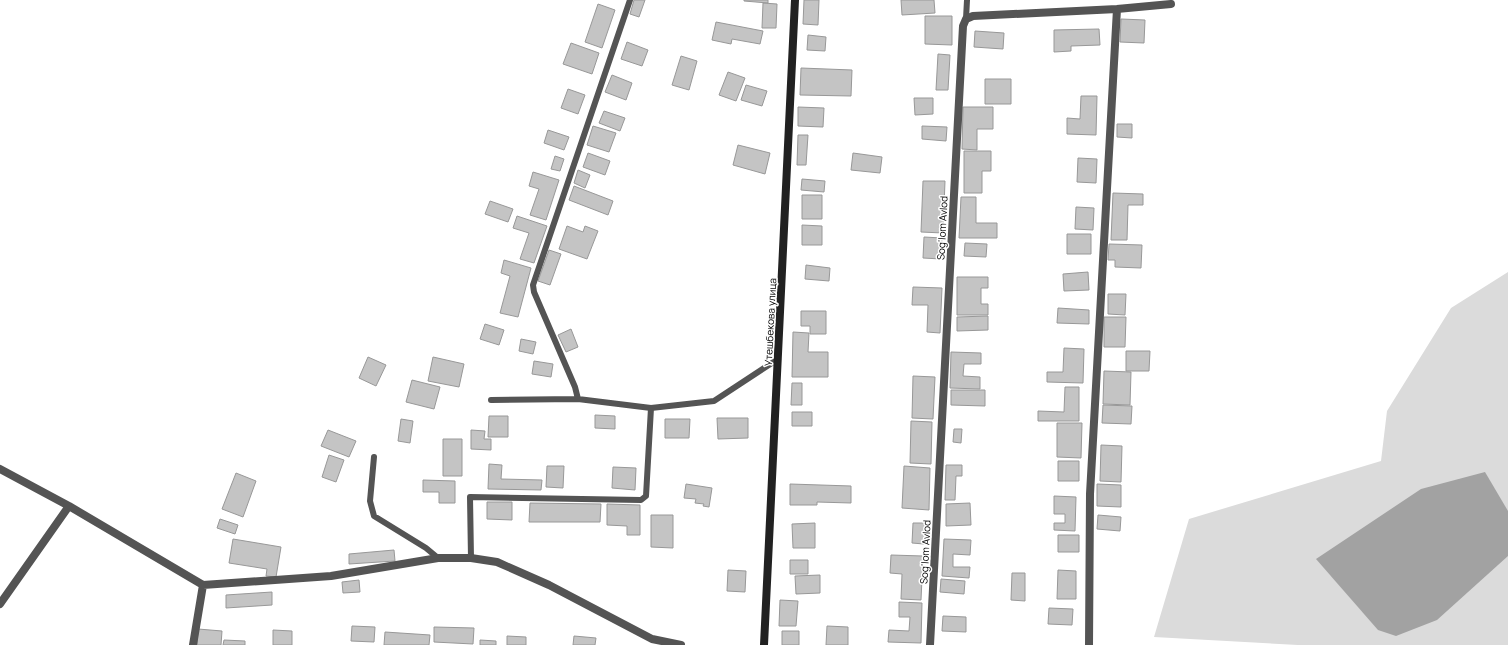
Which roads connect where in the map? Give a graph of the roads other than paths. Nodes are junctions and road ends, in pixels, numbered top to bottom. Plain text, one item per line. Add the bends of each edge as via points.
1 (630, 0) edge
2 (795, 0) edge
3 (967, 0) edge
4 (1171, 4) dead end
5 (1117, 9) junction
6 (966, 19) junction
7 (778, 359) junction
8 (578, 399) junction
9 (491, 400) dead end
10 (651, 408) junction
11 (374, 457) dead end
12 (0, 469) edge
13 (69, 506) junction
14 (438, 558) junction
15 (471, 558) junction
16 (203, 584) junction
17 (0, 604) edge
18 (193, 645) edge
19 (681, 645) edge
20 (764, 645) edge
21 (930, 645) edge
22 (1089, 645) edge

1 - 8 lane via 533,285
2 - 7 main road, Утешбекова улица
3 - 6 lane
4 - 5 street
5 - 6 street via 973,16
5 - 22 street via 1090,494
6 - 21 street, Sog'lom Avlod via 963,26
7 - 10 lane via 714,401
7 - 20 main road, Утешбекова улица
8 - 9 lane
8 - 10 lane
10 - 15 lane via 646,496 641,500 470,497
11 - 14 lane via 370,501 374,516
12 - 13 street
13 - 16 street
13 - 17 street
14 - 15 street
14 - 16 street via 331,576
15 - 19 street via 497,562 549,584 652,639
16 - 18 street

